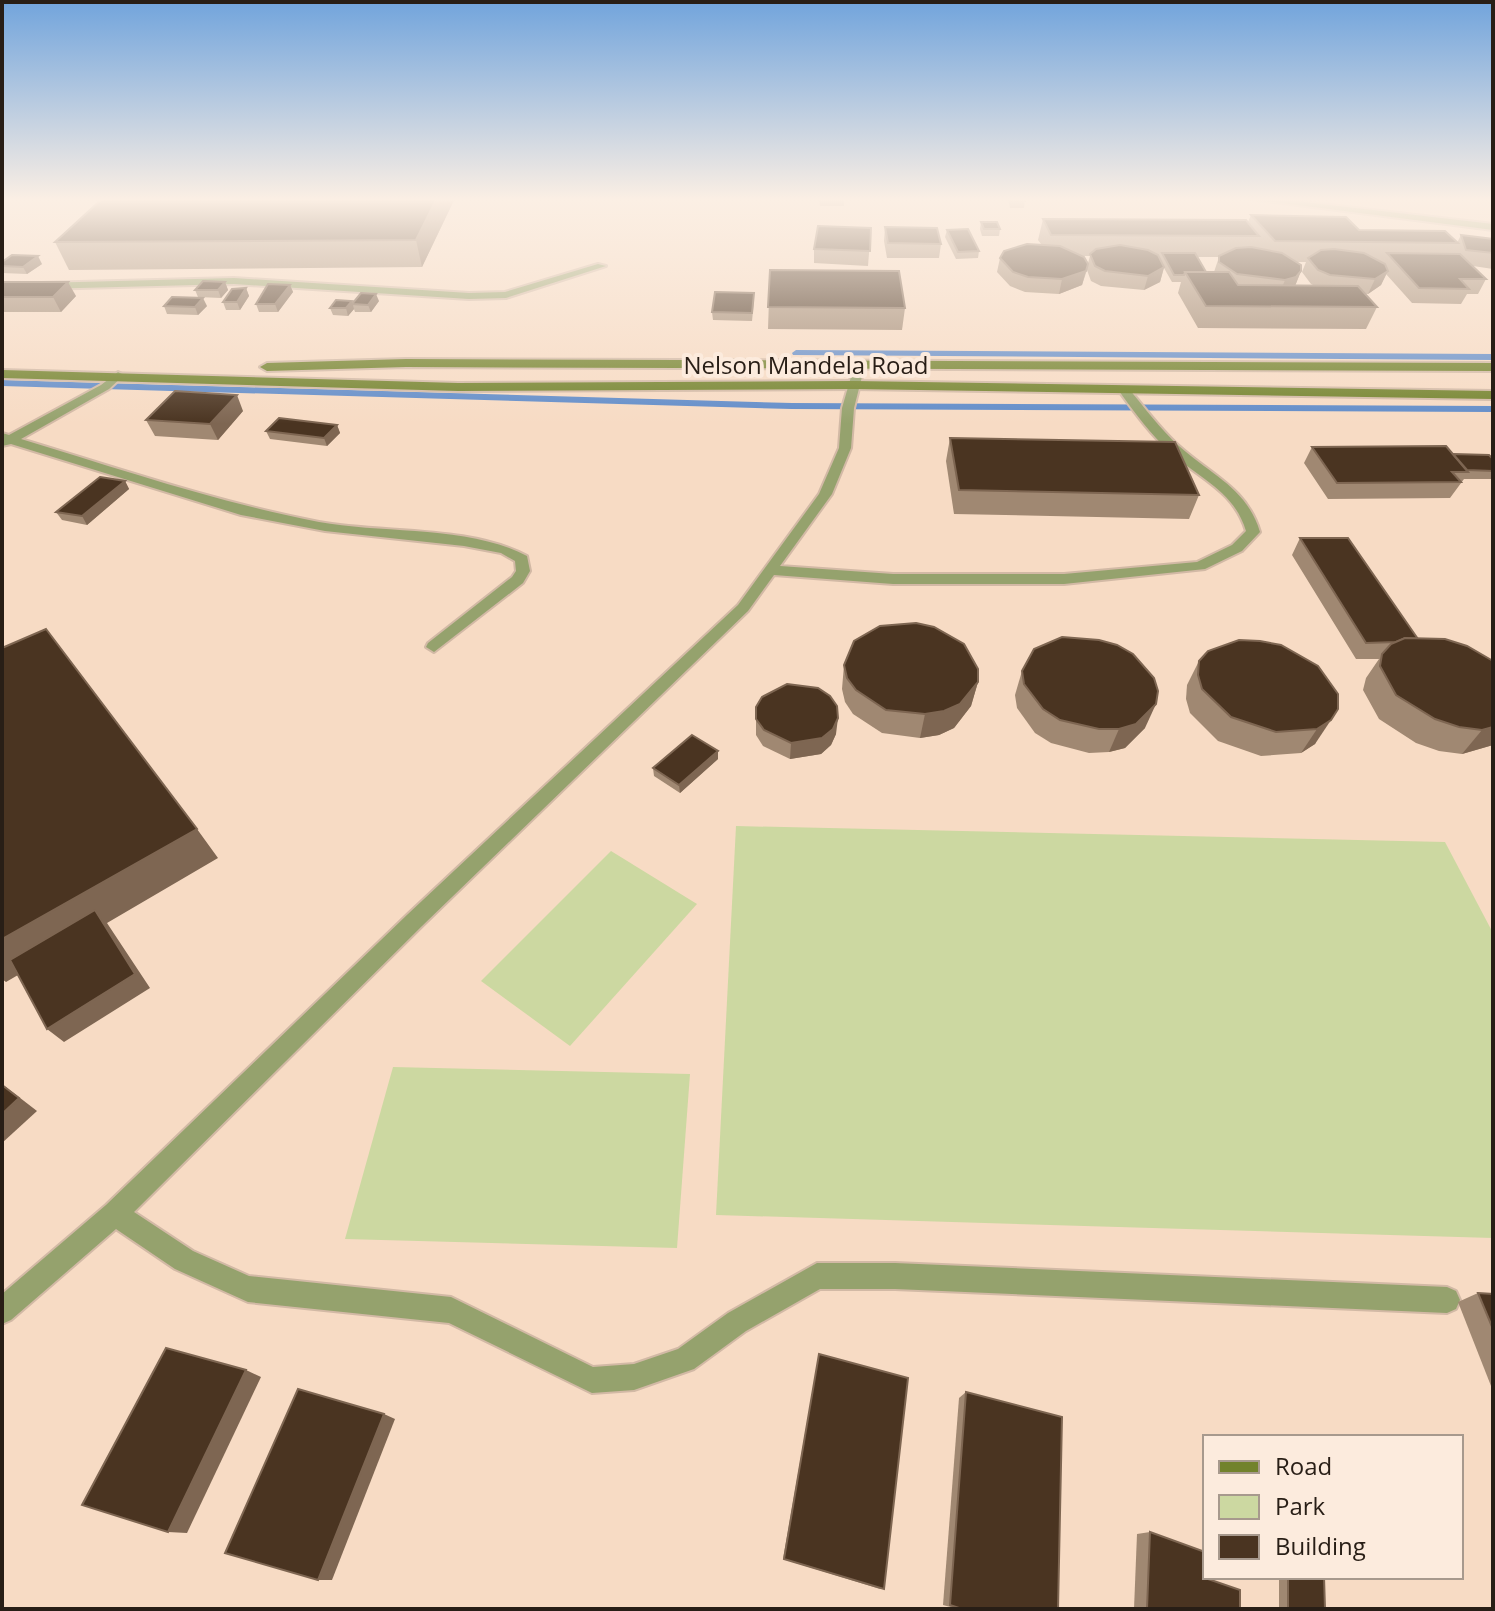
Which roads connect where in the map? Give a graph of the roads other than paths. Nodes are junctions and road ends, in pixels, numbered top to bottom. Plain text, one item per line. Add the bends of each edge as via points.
1 (579, 273) edge
2 (2, 287) edge
3 (859, 365) junction
4 (1493, 367) edge
5 (2, 374) edge
6 (118, 375) junction
7 (854, 385) junction
8 (1125, 391) junction
9 (1493, 395) edge
10 (5, 440) edge
11 (772, 570) junction
12 (434, 647) dead end
13 (115, 1214) junction
14 (1447, 1300) dead end
15 (2, 1311) edge

1 - 2 lane via 481,296 234,281
3 - 4 main road, Nelson Mandela Road
3 - 6 main road, Nelson Mandela Road via 406,363
3 - 7 lane
5 - 6 main road, Nelson Mandela Road
6 - 7 main road, Nelson Mandela Road via 458,387
6 - 10 lane
7 - 8 main road, Nelson Mandela Road
7 - 11 lane via 845,448 825,494
8 - 9 main road, Nelson Mandela Road
8 - 11 lane via 1183,457 1240,498 1253,532 1237,548 1200,566 1064,579 893,579
10 - 12 lane via 241,511 325,527 464,542 522,559 518,580
11 - 13 lane via 743,608 683,668 415,920
13 - 14 lane via 184,1260 248,1289 451,1310 592,1380 634,1377 685,1360 737,1322 817,1276
13 - 15 lane

